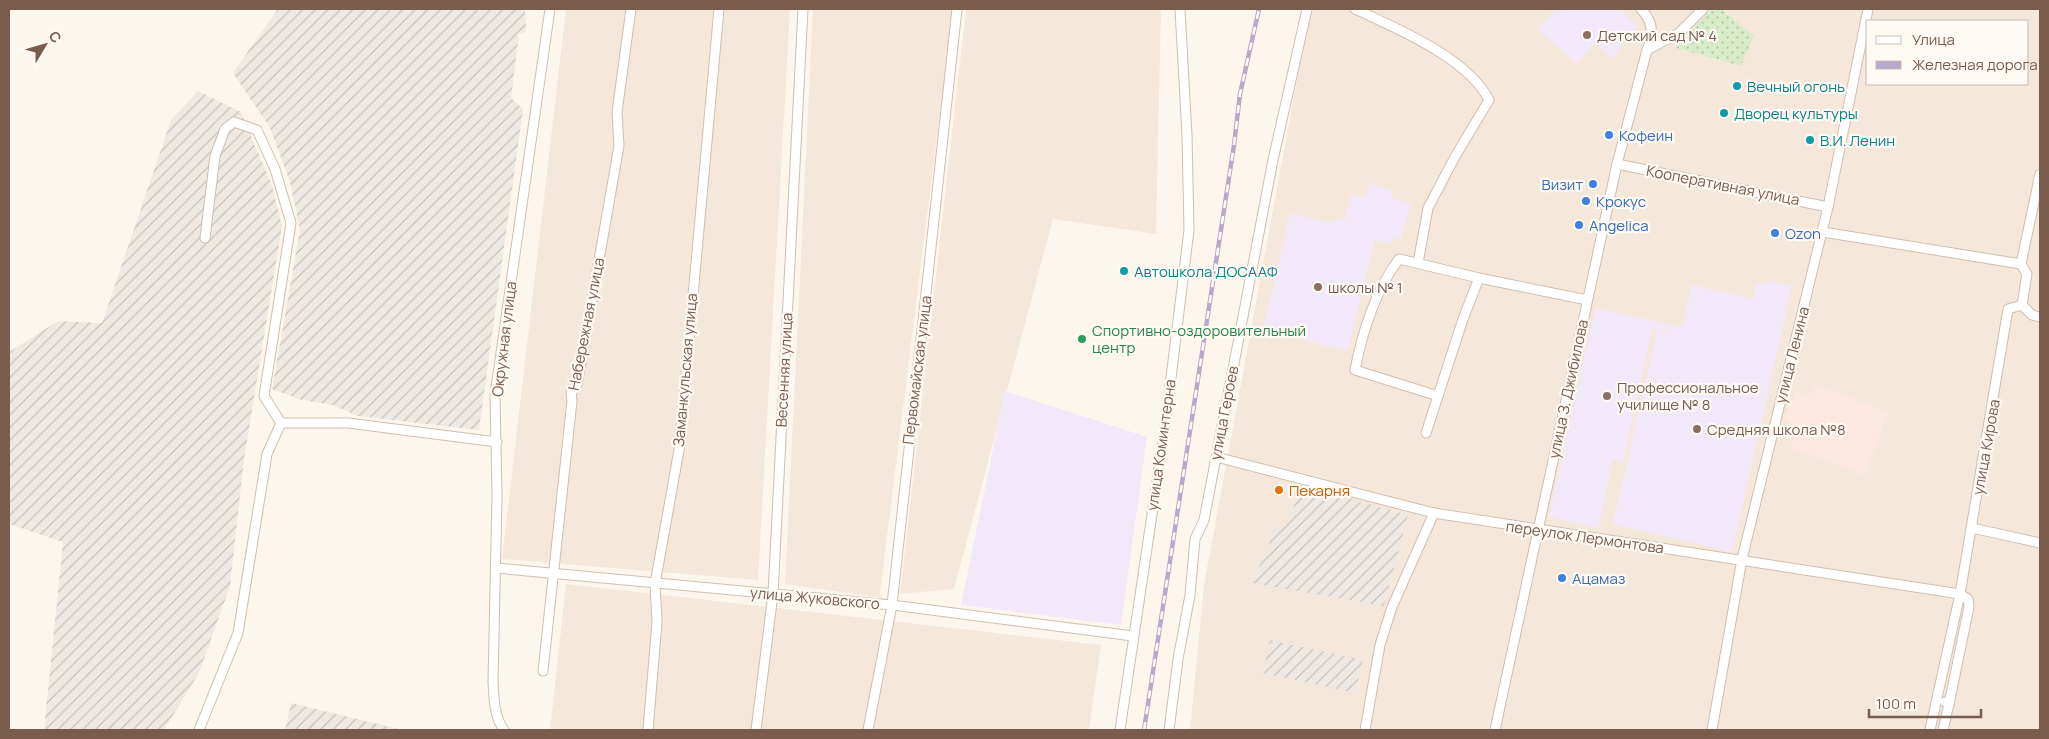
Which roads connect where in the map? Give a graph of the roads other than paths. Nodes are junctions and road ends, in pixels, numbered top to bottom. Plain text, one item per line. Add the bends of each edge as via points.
1 (550, 9) edge
2 (631, 9) edge
3 (719, 9) edge
4 (803, 9) edge
5 (956, 9) edge
6 (1180, 9) edge
7 (1307, 9) edge
8 (1355, 9) edge
9 (1641, 9) edge
10 (1703, 9) edge
11 (1868, 9) edge
12 (1647, 50) junction
13 (1617, 164) junction
14 (2040, 174) edge
15 (1828, 207) junction
16 (1823, 232) junction
17 (205, 238) dead end
18 (1418, 263) junction
19 (2021, 264) junction
20 (1479, 278) junction
21 (1587, 300) junction
22 (2022, 305) junction
23 (2040, 317) edge
24 (1438, 396) junction
25 (281, 423) junction
26 (1426, 433) dead end
27 (497, 442) junction
28 (1216, 457) junction
29 (1434, 514) junction
30 (1972, 528) junction
31 (1536, 530) junction
32 (2040, 543) edge
33 (1742, 559) junction
34 (496, 568) junction
35 (554, 574) junction
36 (655, 584) junction
37 (773, 594) junction
38 (1960, 594) junction
39 (892, 605) junction
40 (1133, 636) junction
41 (543, 671) dead end
42 (1937, 700) junction
43 (1950, 704) junction
44 (199, 730) edge
45 (504, 730) edge
46 (648, 730) edge
47 (756, 730) edge
48 (868, 730) edge
49 (1120, 730) edge
50 (1169, 730) edge
51 (1365, 730) edge
52 (1495, 730) edge
53 (1712, 730) edge
54 (1930, 730) edge
55 (1943, 730) edge

1 - 27 street, Окружная улица via 495,395
2 - 35 street, Набережная улица via 617,112 619,146 577,385 571,393
3 - 36 street, Заманкульская улица via 678,450
4 - 37 street, Весенняя улица
5 - 39 street, Первомайская улица
6 - 40 street, улица Коминтерна via 1189,230 1165,427
7 - 28 street, улица Героев via 1273,160
8 - 18 street via 1425,41 1482,86 1489,100 1428,208
9 - 12 street, улица З. Джибилова via 1648,16 1653,37
10 - 12 street via 1679,33
11 - 15 street, улица Ленина
12 - 13 street, улица З. Джибилова
13 - 15 street, Кооперативная улица
13 - 21 street, улица З. Джибилова
14 - 19 street
15 - 16 street, улица Ленина
16 - 19 street
16 - 33 street, улица Ленина
17 - 25 street via 215,156 225,129 234,122 257,130 275,170 291,223 264,396
18 - 20 street
18 - 24 street via 1399,259 1394,266 1360,345 1355,370
19 - 22 street via 2027,274
20 - 21 street
20 - 24 street
21 - 31 street, улица З. Джибилова
22 - 23 street via 2032,315
22 - 30 street, улица Кирова via 2008,309
24 - 26 street
25 - 27 street via 348,424
25 - 44 street via 267,454 238,633
27 - 34 street, Окружная улица
28 - 29 street, переулок Лермонтова
28 - 50 street, улица Героев via 1204,520 1195,539 1190,595
29 - 31 street, переулок Лермонтова
29 - 51 street via 1392,607 1380,645
30 - 32 street
30 - 38 street, улица Кирова
31 - 33 street, переулок Лермонтова
31 - 52 street, улица З. Джибилова
33 - 38 street, переулок Лермонтова
33 - 53 street, улица Ленина
34 - 35 street, улица Жуковского
34 - 45 street, Окружная улица via 493,682 495,704
35 - 36 street, улица Жуковского
35 - 41 street, Набережная улица
36 - 37 street, улица Жуковского
36 - 46 street, Заманкульская улица via 658,622
37 - 39 street, улица Жуковского
37 - 47 street, Весенняя улица
38 - 42 street, улица Кирова
38 - 43 street via 1968,599 1969,607
39 - 40 street, улица Жуковского
39 - 48 street, Первомайская улица
40 - 49 street, улица Коминтерна
42 - 43 street
42 - 54 street, улица Кирова
43 - 55 street

